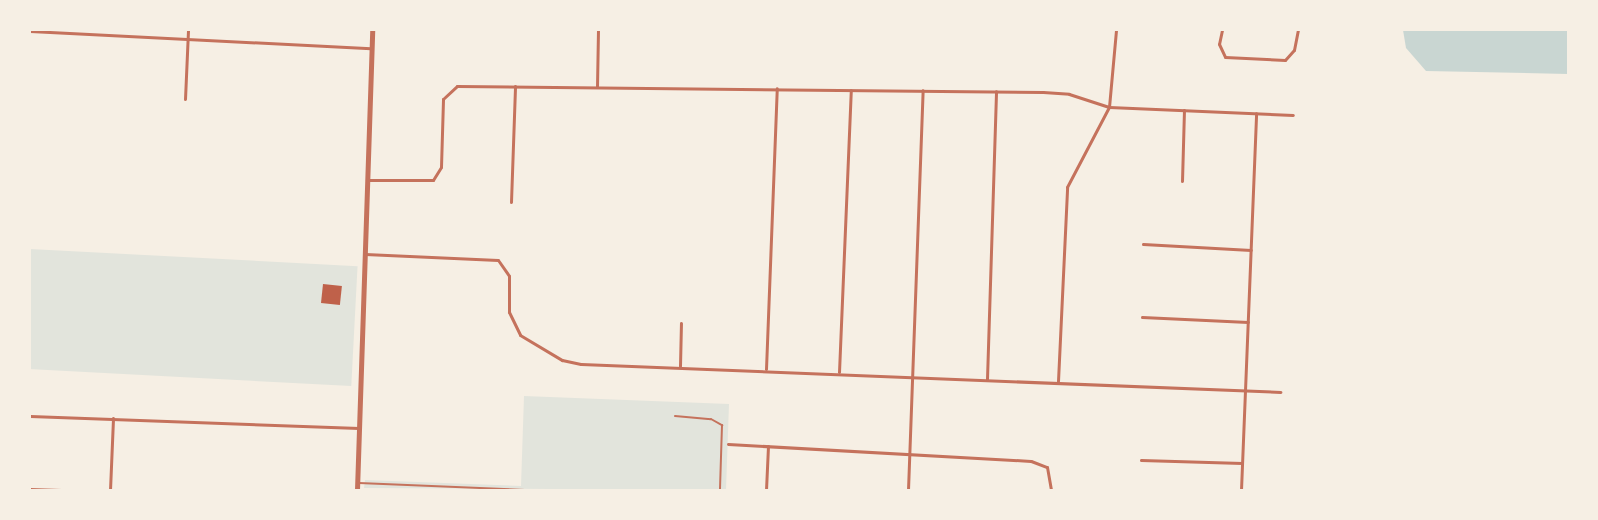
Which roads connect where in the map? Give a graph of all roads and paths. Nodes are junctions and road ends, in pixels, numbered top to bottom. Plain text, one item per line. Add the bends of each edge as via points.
1 (188, 30) edge
2 (372, 30) edge
3 (598, 30) edge
4 (1116, 30) edge
5 (1222, 30) edge
6 (1298, 30) edge
7 (30, 31) edge
8 (188, 40) junction
9 (371, 48) junction
10 (515, 86) junction
11 (597, 87) junction
12 (777, 88) junction
13 (851, 90) junction
14 (923, 90) junction
15 (996, 91) junction
16 (185, 99) dead end
17 (1109, 107) junction
18 (1184, 110) junction
19 (1256, 113) junction
20 (1293, 115) dead end
21 (366, 180) junction
22 (1182, 181) dead end
23 (511, 202) dead end
24 (1143, 244) dead end
25 (1251, 250) junction
26 (364, 254) junction
27 (1142, 317) dead end
28 (1248, 322) junction
29 (681, 323) dead end
30 (680, 366) junction
31 (766, 369) junction
32 (839, 372) junction
33 (913, 376) junction
34 (986, 379) junction
35 (1058, 381) junction
36 (1245, 390) junction
37 (1280, 392) dead end
38 (30, 416) edge
39 (675, 416) dead end
40 (113, 418) junction
41 (359, 428) junction
42 (728, 444) dead end
43 (768, 446) junction
44 (909, 452) junction
45 (1141, 460) dead end
46 (1242, 463) junction
47 (357, 483) junction
48 (30, 489) edge
49 (61, 490) edge
50 (110, 490) edge
51 (357, 490) edge
52 (525, 490) edge
53 (720, 490) edge
54 (766, 490) edge
55 (908, 490) edge
56 (1051, 490) edge
57 (1241, 490) edge

1 - 8 street
2 - 9 street
3 - 11 street
4 - 17 street
5 - 6 street via 1219,44 1225,57 1285,60 1294,50
7 - 8 street
8 - 9 street
8 - 16 street
9 - 21 street
10 - 11 street
10 - 21 street via 457,86 446,91 441,167 433,180
10 - 23 street
11 - 12 street
12 - 13 street
12 - 31 street
13 - 14 street
13 - 32 street
14 - 15 street
14 - 33 street
15 - 17 street via 1069,94
15 - 34 street
17 - 18 street
17 - 35 street via 1067,187
18 - 19 street
18 - 22 street
19 - 20 street
19 - 25 street
21 - 26 street
24 - 25 street
25 - 28 street
26 - 30 street via 498,260 508,276 509,312 520,335 536,346 581,364
26 - 41 street
27 - 28 street
28 - 36 street
29 - 30 street
30 - 31 street
31 - 32 street
32 - 33 street
33 - 34 street
33 - 44 street
34 - 35 street
35 - 36 street
36 - 37 street
36 - 46 street
38 - 40 street
39 - 53 lane via 711,418 722,425
40 - 41 street
40 - 50 street
41 - 47 street
42 - 43 street
43 - 44 street
43 - 54 street
44 - 55 street
44 - 56 street via 1031,460 1047,467
45 - 46 street
46 - 57 street
47 - 51 street
47 - 52 lane
48 - 49 street

